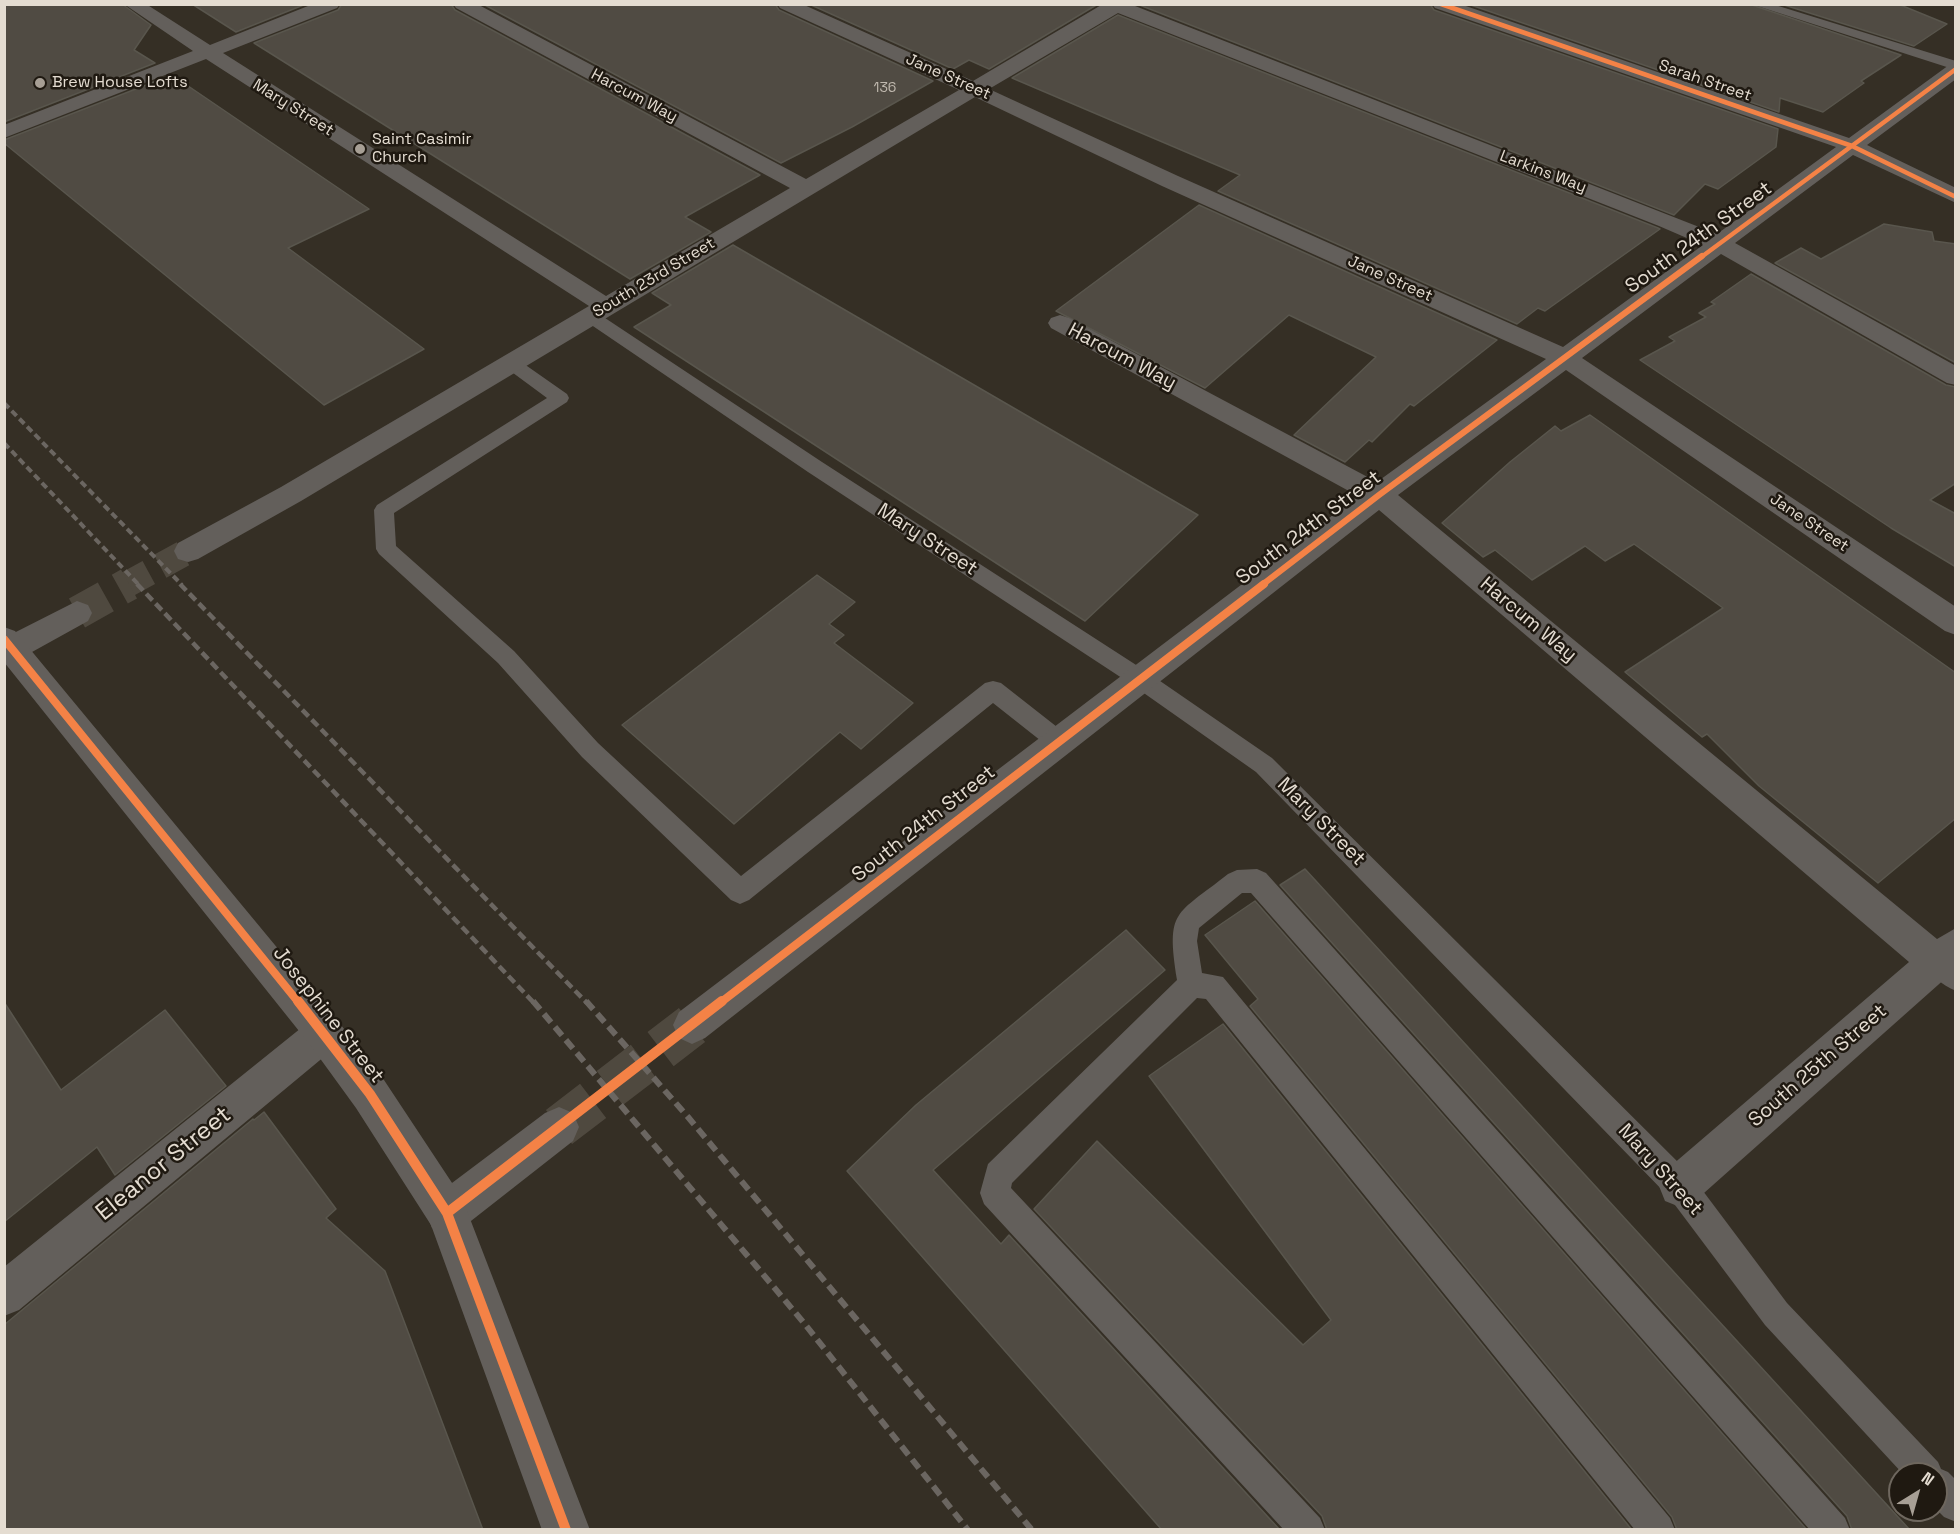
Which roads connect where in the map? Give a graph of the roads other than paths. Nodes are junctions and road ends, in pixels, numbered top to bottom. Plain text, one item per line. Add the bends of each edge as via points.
1 (133, 4) edge
2 (331, 4) edge
3 (462, 4) edge
4 (786, 4) edge
5 (1441, 4) edge
6 (1757, 4) edge
7 (1116, 5) edge
8 (206, 52) junction
9 (1956, 67) edge
10 (976, 90) junction
11 (4, 132) edge
12 (1852, 146) junction
13 (806, 188) junction
14 (1956, 197) edge
15 (1720, 244) junction
16 (598, 311) junction
17 (1060, 324) dead end
18 (1563, 357) junction
19 (511, 363) junction
20 (1956, 377) edge
21 (1379, 495) junction
22 (189, 551) tunnel mouth
23 (77, 613) tunnel mouth
24 (1956, 623) edge
25 (8, 644) edge
26 (1139, 678) junction
27 (1058, 741) junction
28 (1949, 962) edge
29 (1191, 985) junction
30 (692, 1025) tunnel mouth
31 (324, 1033) junction
32 (559, 1127) tunnel mouth
33 (1680, 1186) junction
34 (447, 1213) junction
35 (4, 1295) edge
36 (1915, 1462) edge
37 (566, 1530) edge
38 (1308, 1530) edge
39 (1658, 1530) edge
40 (1833, 1530) edge

1 - 8 street, Mary Street
2 - 8 street
3 - 13 street, Harcum Way
4 - 10 street, Jane Street
5 - 12 street, Sarah Street
6 - 9 lane
7 - 10 street, South 23rd Street
7 - 15 street, Larkins Way
8 - 11 street
8 - 16 street, Mary Street
9 - 12 street, South 24th Street
10 - 13 street, South 23rd Street
10 - 18 street, Jane Street
12 - 14 street, Sarah Street
12 - 15 street, South 24th Street
13 - 16 street, South 23rd Street
15 - 18 street, South 24th Street
15 - 20 street, Larkins Way
16 - 19 street, South 23rd Street
16 - 26 lane, Mary Street via 825,473
17 - 21 street, Harcum Way
18 - 21 street, South 24th Street
18 - 24 street, Jane Street
19 - 22 street, South 23rd Street
19 - 27 lane via 561,398 384,510 386,549 506,657 590,750 740,892 993,690
21 - 26 street, South 24th Street
21 - 28 street, Harcum Way
23 - 25 street
25 - 31 street, Josephine Street
26 - 27 street, South 24th Street
26 - 33 lane, Mary Street via 1264,765
27 - 30 street, South 24th Street
28 - 33 street, South 25th Street
29 - 38 lane via 999,1174 995,1192
29 - 39 lane via 1213,986
29 - 40 lane via 1184,941 1187,922 1237,882 1257,882
31 - 34 street, Josephine Street via 370,1094
31 - 35 street, Eleanor Street
32 - 34 street
33 - 36 lane, Mary Street via 1776,1314
34 - 37 street, Josephine Street

